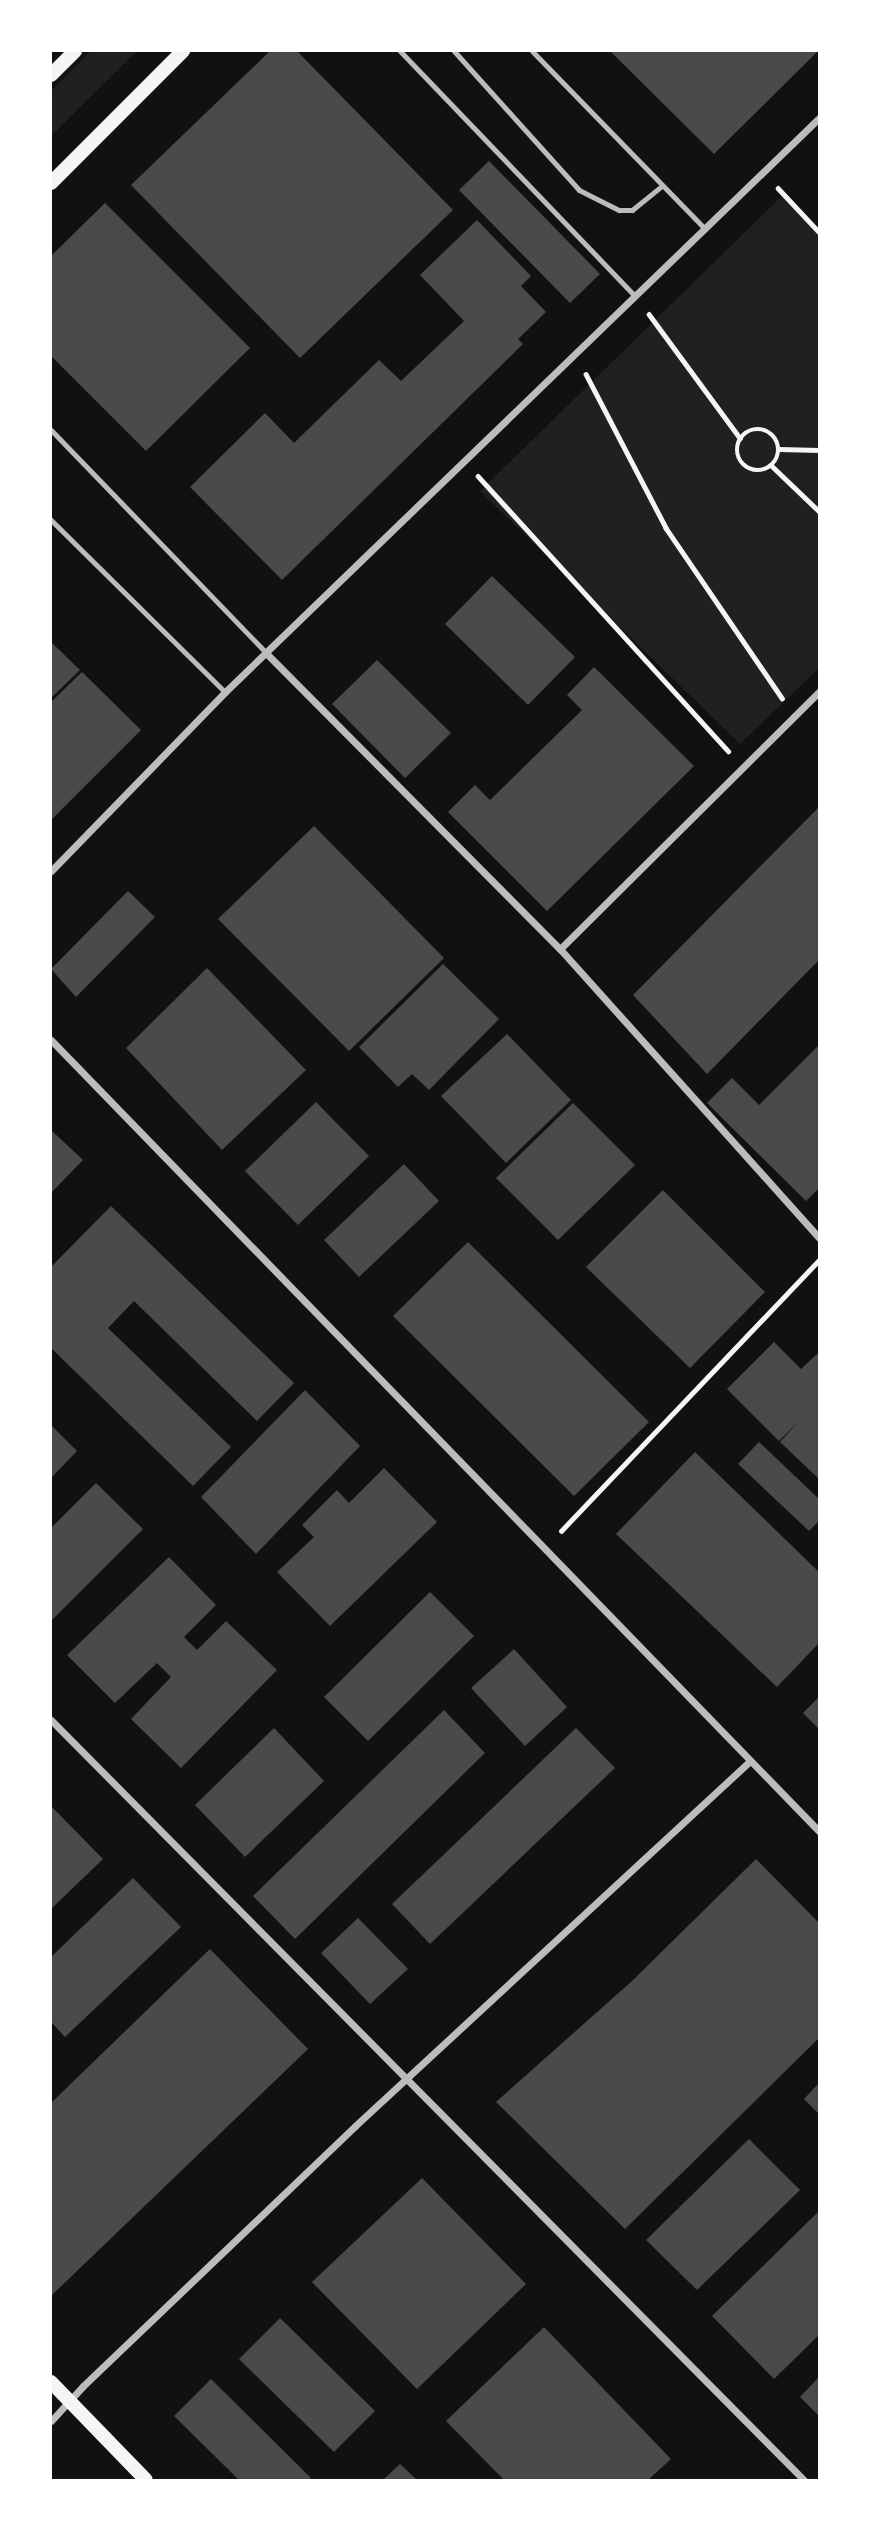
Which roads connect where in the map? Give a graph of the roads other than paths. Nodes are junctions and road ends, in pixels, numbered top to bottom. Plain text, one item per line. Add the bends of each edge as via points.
1 (75, 51) edge
2 (183, 51) edge
3 (400, 51) edge
4 (454, 51) edge
5 (532, 51) edge
6 (51, 75) edge
7 (819, 118) edge
8 (51, 183) edge
9 (662, 186) junction
10 (704, 228) junction
11 (636, 296) junction
12 (51, 430) edge
13 (51, 520) edge
14 (267, 654) junction
15 (225, 692) junction
16 (819, 692) edge
17 (51, 872) edge
18 (560, 949) junction
19 (51, 1040) edge
20 (819, 1238) edge
21 (51, 1720) edge
22 (750, 1761) junction
23 (819, 1831) edge
24 (405, 2078) junction
25 (51, 2382) edge
26 (70, 2401) junction
27 (51, 2421) edge
28 (146, 2480) edge
29 (804, 2480) edge

1 - 6 main road
2 - 8 main road
3 - 11 lane
4 - 9 lane via 579,190 619,210 632,210
5 - 9 lane
7 - 10 street
9 - 10 lane
10 - 11 street
11 - 14 street
12 - 14 lane
13 - 15 lane
14 - 15 street
14 - 18 street
15 - 17 street
16 - 18 street
18 - 20 street
19 - 22 street
21 - 24 street
22 - 23 street
22 - 24 street
24 - 26 street
24 - 29 street
25 - 26 main road
26 - 27 street
26 - 28 main road

